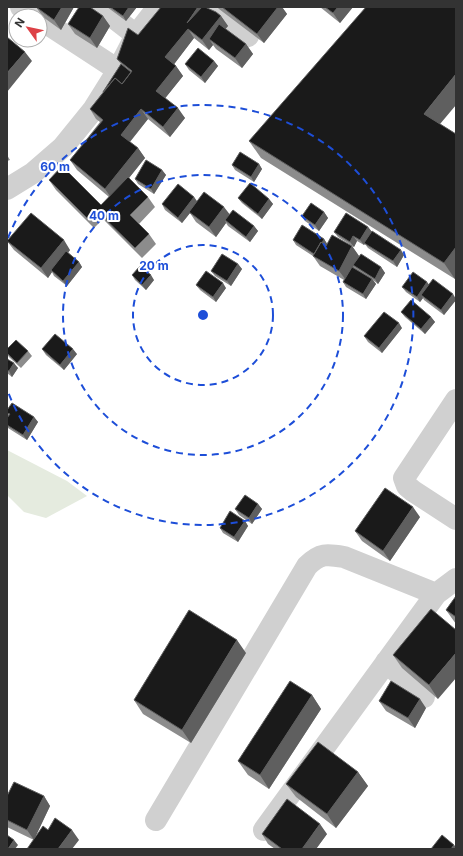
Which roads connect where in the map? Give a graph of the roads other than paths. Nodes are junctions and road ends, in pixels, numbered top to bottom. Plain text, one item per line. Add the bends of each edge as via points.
1 (100, 7) edge
2 (158, 7) edge
3 (209, 7) edge
4 (48, 24) edge
5 (136, 35) junction
6 (248, 36) edge
7 (118, 70) junction
8 (7, 190) edge
9 (456, 400) edge
10 (456, 519) edge
11 (456, 579) edge
12 (436, 594) junction
13 (386, 662) junction
14 (424, 697) edge
15 (156, 820) dead end
16 (264, 830) edge

1 - 5 street
2 - 5 street
3 - 6 street
4 - 7 street
5 - 7 street
7 - 8 street via 93,110 63,147 33,173
9 - 10 street via 404,478 407,486 413,491
11 - 12 street
12 - 13 street
12 - 15 street via 344,557 328,554 315,558 307,566
13 - 14 street
13 - 16 street

